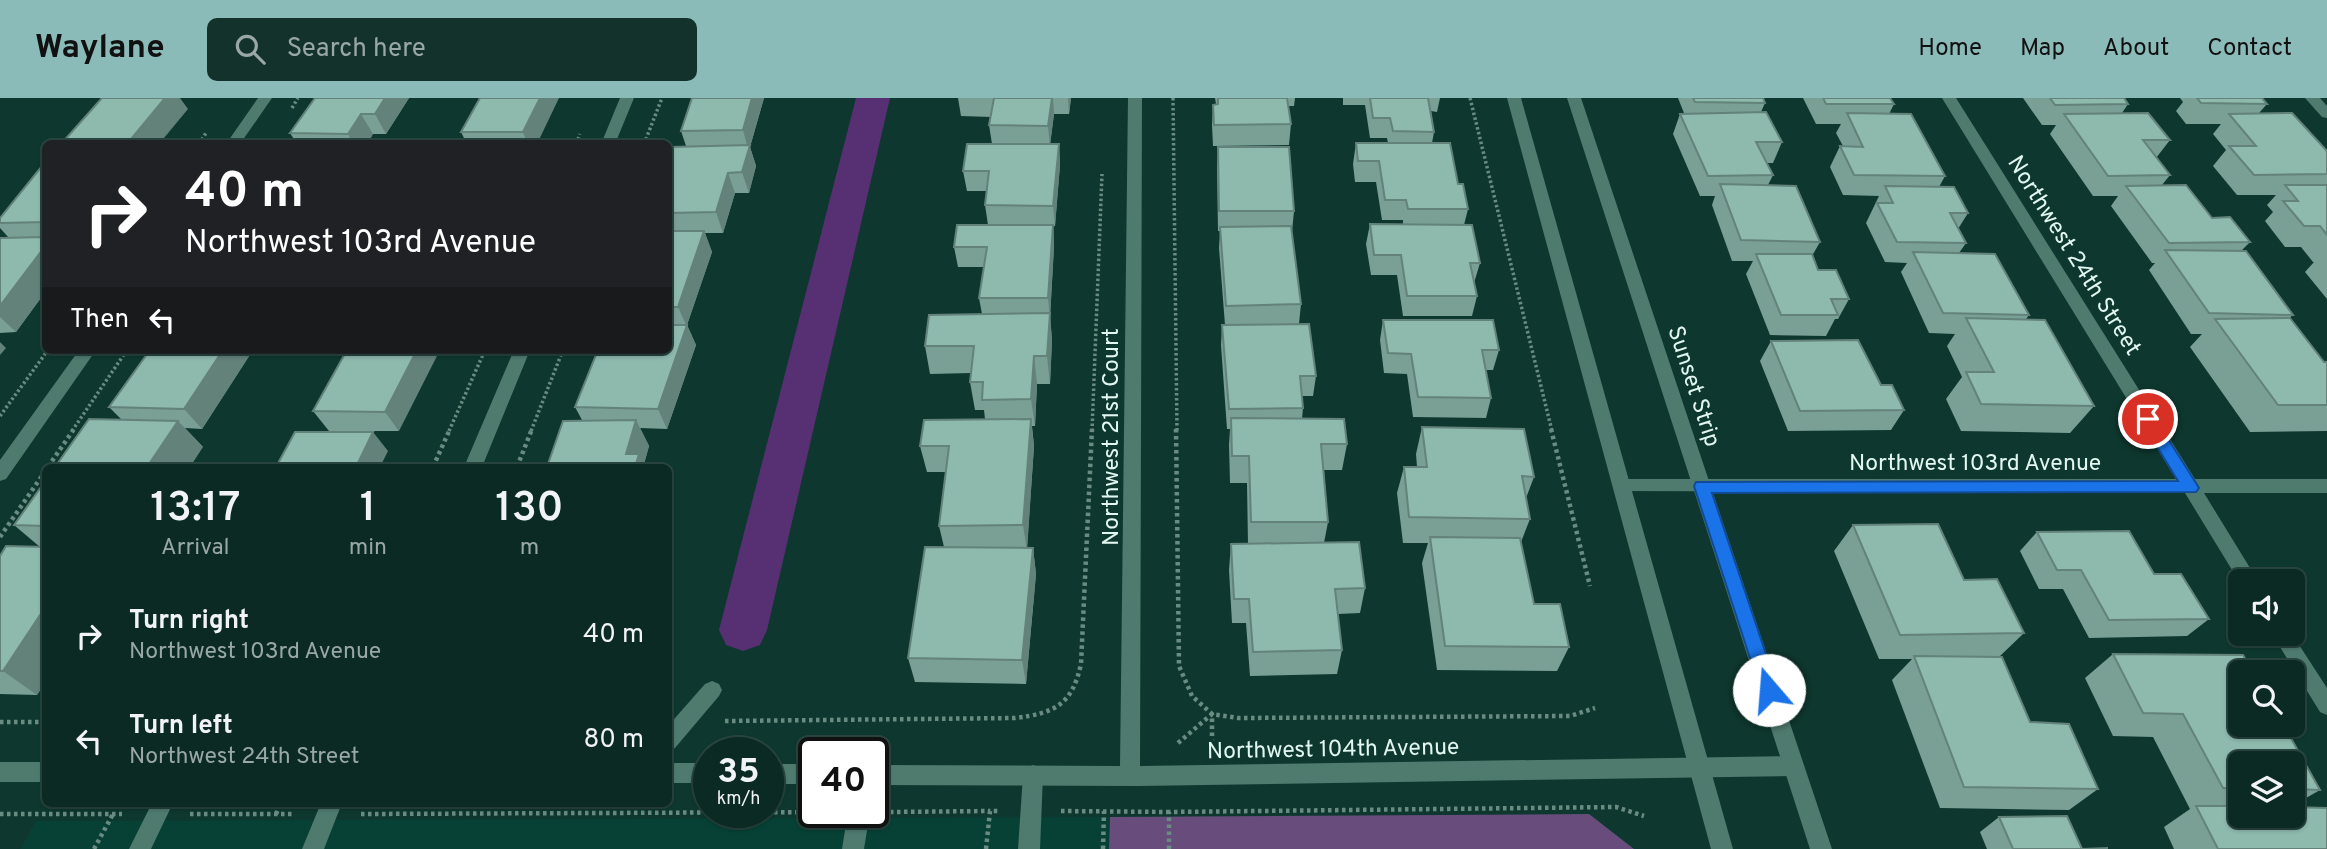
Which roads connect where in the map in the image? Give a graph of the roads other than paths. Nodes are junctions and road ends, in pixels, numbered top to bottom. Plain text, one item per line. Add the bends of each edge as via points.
1 (265, 98) edge
2 (627, 98) edge
3 (1135, 98) edge
4 (1514, 98) edge
5 (1574, 98) edge
6 (1949, 98) edge
7 (2312, 98) edge
8 (2327, 114) edge
9 (236, 140) edge
10 (610, 140) edge
11 (85, 354) edge
12 (520, 354) edge
13 (473, 464) edge
14 (0, 474) edge
15 (1622, 486) junction
16 (1702, 486) junction
17 (2327, 486) edge
18 (2190, 488) junction
19 (2241, 569) edge
20 (2290, 646) edge
21 (712, 690) dead end
22 (2327, 706) edge
23 (672, 737) edge
24 (1699, 766) junction
25 (1794, 766) junction
26 (0, 772) edge
27 (42, 772) edge
28 (672, 773) edge
29 (693, 773) edge
30 (889, 775) edge
31 (1033, 775) junction
32 (1134, 776) junction
33 (160, 808) edge
34 (330, 808) edge
35 (856, 828) edge
36 (140, 849) edge
37 (313, 849) edge
38 (853, 849) edge
39 (1029, 849) edge
40 (1722, 849) edge
41 (1821, 849) edge

1 - 9 street
2 - 10 street
3 - 32 street, Northwest 21st Court
4 - 15 street
5 - 16 street, Sunset Strip
6 - 18 street, Northwest 24th Street
7 - 8 street
11 - 14 street
12 - 13 street
15 - 16 street, Northwest 103rd Avenue
15 - 24 street
16 - 18 street, Northwest 103rd Avenue
16 - 25 street, Sunset Strip
17 - 18 street, Northwest 103rd Avenue
18 - 19 street, Northwest 24th Street
20 - 22 street
21 - 23 street
24 - 25 street, Northwest 104th Avenue
24 - 32 street, Northwest 104th Avenue
24 - 40 street
25 - 41 street, Sunset Strip
26 - 27 street
28 - 29 street
30 - 31 street, Northwest 104th Avenue
31 - 32 street, Northwest 104th Avenue
31 - 39 street
33 - 36 street
34 - 37 street
35 - 38 street

